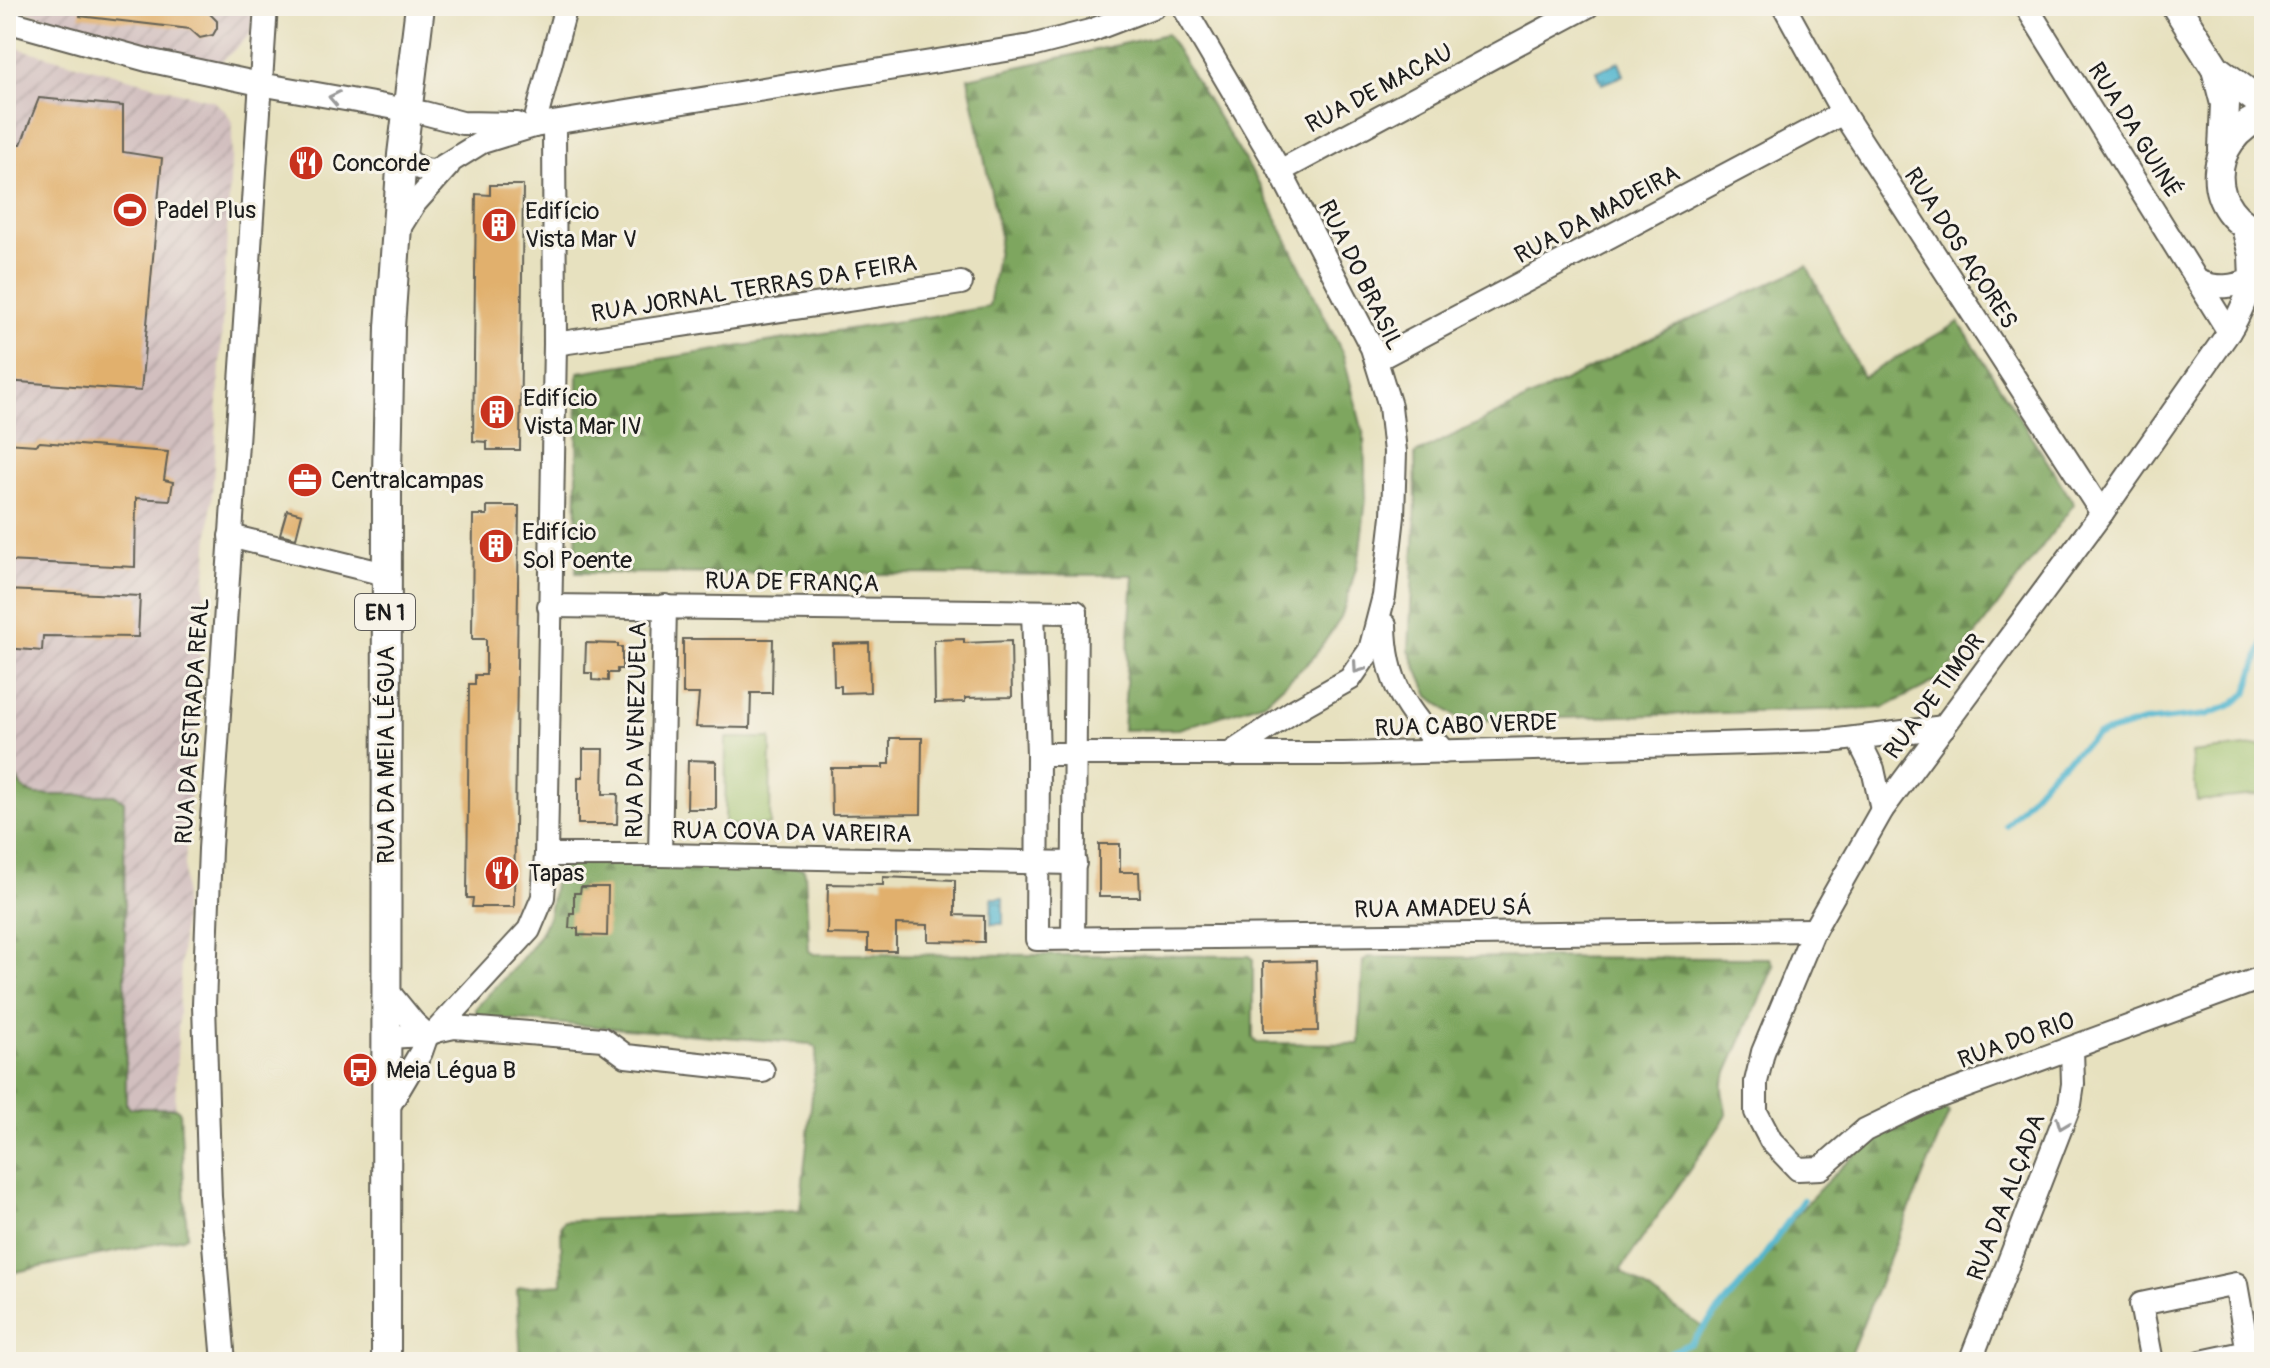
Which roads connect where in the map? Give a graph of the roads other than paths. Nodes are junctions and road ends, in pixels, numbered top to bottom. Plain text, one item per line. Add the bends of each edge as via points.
1 (266, 6) edge
2 (420, 6) edge
3 (566, 6) edge
4 (1155, 6) edge
5 (1183, 6) edge
6 (1588, 6) edge
7 (1784, 6) edge
8 (2026, 6) edge
9 (2176, 6) edge
10 (6, 21) edge
11 (2216, 69) junction
12 (260, 84) junction
13 (2264, 105) edge
14 (415, 112) junction
15 (1843, 113) junction
16 (2264, 116) edge
17 (544, 125) junction
18 (2223, 149) junction
19 (402, 155) junction
20 (450, 163) junction
21 (1280, 171) junction
22 (2253, 229) edge
23 (397, 231) junction
24 (2264, 261) edge
25 (2251, 280) junction
26 (2200, 282) junction
27 (961, 283) dead end
28 (2229, 332) junction
29 (555, 344) junction
30 (1376, 360) junction
31 (2102, 513) junction
32 (230, 536) junction
33 (385, 574) junction
34 (1384, 596) junction
35 (549, 606) junction
36 (665, 606) junction
37 (1033, 612) junction
38 (1944, 727) junction
39 (1858, 739) junction
40 (1444, 752) junction
41 (1038, 754) junction
42 (1227, 755) junction
43 (1075, 756) junction
44 (1882, 810) junction
45 (546, 855) junction
46 (660, 855) junction
47 (1036, 863) junction
48 (1075, 863) junction
49 (1814, 930) junction
50 (1073, 939) junction
51 (2264, 977) edge
52 (386, 989) junction
53 (428, 1039) junction
54 (386, 1046) junction
55 (2072, 1048) junction
56 (763, 1071) dead end
57 (386, 1112) junction
58 (1798, 1169) joint
59 (224, 1362) edge
60 (386, 1362) edge
61 (1970, 1362) edge
62 (2152, 1362) edge
63 (2201, 1362) edge

1 - 12 street, RUA DA ESTRADA REAL
2 - 14 main road, RUA DA MEIA LÉGUA / EN 1
3 - 17 street
4 - 17 street via 1031,46
5 - 21 street, RUA DO BRASIL
6 - 21 street, RUA DE MACAU
7 - 15 street, RUA DOS AÇORES
8 - 26 street, RUA DA GUINÉ
9 - 11 main road
10 - 12 street
11 - 13 main road
11 - 18 main road via 2225,104
14 -> 12 street
12 - 32 street, RUA DA ESTRADA REAL
14 - 17 street via 462,123
14 - 19 main road, RUA DA MEIA LÉGUA / EN 1
14 - 20 street via 447,122 456,132
15 - 30 street, RUA DA MADEIRA
15 - 31 street, RUA DOS AÇORES
16 - 18 main road via 2240,128
17 - 20 street via 482,142
17 - 29 street
18 - 22 main road via 2220,190
19 - 20 street via 426,171
19 - 23 main road, RUA DA MEIA LÉGUA / EN 1
20 - 23 street
21 - 30 street, RUA DO BRASIL
22 - 25 street, RUA DE TIMOR
23 - 33 main road, RUA DA MEIA LÉGUA / EN 1
24 - 25 street, RUA DE TIMOR
25 - 26 street via 2229,287
25 - 28 street, RUA DE TIMOR
26 - 28 street, RUA DA GUINÉ
27 - 29 street, RUA JORNAL TERRAS DA FEIRA
28 - 31 street, RUA DE TIMOR
29 - 35 street
30 - 34 street, RUA DO BRASIL via 1390,406 1395,452
31 - 38 street, RUA DE TIMOR
32 - 33 street
32 - 59 street, RUA DA ESTRADA REAL via 204,1005 210,1197
33 - 52 main road, RUA DA MEIA LÉGUA / EN 1
34 - 40 street, RUA DO BRASIL via 1385,654 1396,690
34 -> 42 street, RUA DO BRASIL via 1370,650 1350,679
35 - 36 street, RUA DE FRANÇA
35 - 45 street
36 - 37 street, RUA DE FRANÇA
36 - 46 street, RUA DA VENEZUELA
37 - 41 street
37 - 43 street, RUA DE FRANÇA via 1076,612
38 - 39 street, RUA CABO VERDE
38 - 44 street, RUA DE TIMOR
39 - 40 street, RUA CABO VERDE
39 - 44 street via 1873,769
40 - 42 street, RUA CABO VERDE
41 - 43 street, RUA CABO VERDE
41 - 47 street
42 - 43 street, RUA CABO VERDE
43 - 48 street
44 - 49 street, RUA DE TIMOR
45 - 46 street, RUA COVA DA VAREIRA
45 - 53 street via 543,897 529,930
46 - 47 street, RUA COVA DA VAREIRA
47 - 48 street, RUA COVA DA VAREIRA
47 - 50 street, RUA AMADEU SÁ via 1037,939
48 - 50 street
49 - 50 street, RUA AMADEU SÁ
49 - 58 street, RUA DE TIMOR via 1763,1052 1756,1082 1756,1112 1771,1141
51 - 55 street, RUA DO RIO
52 - 53 street
52 - 54 main road, RUA DA MEIA LÉGUA / EN 1
53 - 54 street
53 - 56 street via 454,1027 603,1039 626,1056
53 - 57 street
54 - 57 main road, RUA DA MEIA LÉGUA / EN 1
55 - 58 street, RUA DO RIO via 1921,1103 1865,1130 1821,1168
55 -> 61 street, RUA DA ALÇADA via 2070,1104
57 - 60 main road, RUA DA MEIA LÉGUA / EN 1
62 - 63 street via 2141,1304 2236,1284 2248,1352

